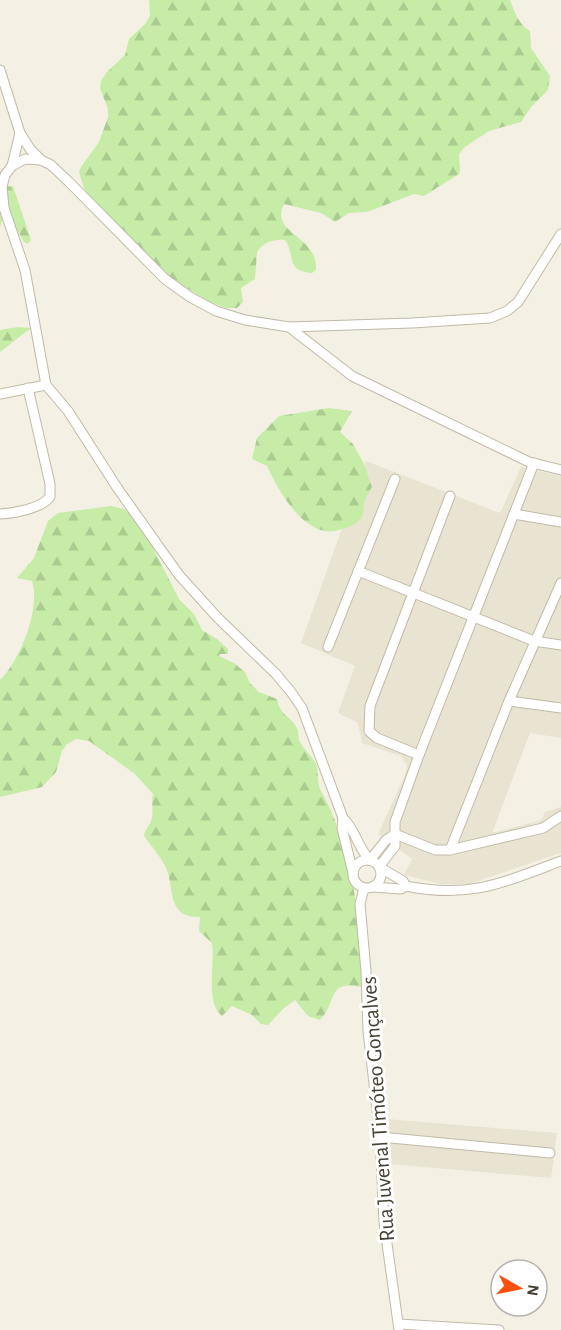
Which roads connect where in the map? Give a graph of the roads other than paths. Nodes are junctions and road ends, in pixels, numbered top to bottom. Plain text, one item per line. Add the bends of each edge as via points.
1 (0, 70) edge
2 (20, 133) junction
3 (41, 159) junction
4 (12, 166) junction
5 (561, 234) edge
6 (289, 327) junction
7 (46, 385) junction
8 (28, 388) junction
9 (0, 394) edge
10 (534, 463) junction
11 (561, 470) edge
12 (395, 479) dead end
13 (450, 496) dead end
14 (0, 514) edge
15 (514, 514) junction
16 (561, 522) edge
17 (358, 571) junction
18 (561, 583) edge
19 (413, 592) junction
20 (473, 616) junction
21 (534, 641) junction
22 (561, 645) edge
23 (328, 647) dead end
24 (508, 701) junction
25 (561, 708) edge
26 (419, 755) junction
27 (561, 816) edge
28 (343, 818) junction
29 (395, 834) junction
30 (450, 850) junction
31 (370, 860) junction
32 (561, 861) edge
33 (380, 867) junction
34 (353, 873) junction
35 (406, 886) junction
36 (368, 888) junction
37 (380, 1137) junction
38 (550, 1153) dead end
39 (399, 1327) edge
40 (499, 1330) edge

1 - 2 street
2 - 3 street
2 - 4 street
3 - 4 street via 25,159
3 - 6 street via 165,279 190,297 225,314
4 - 7 street via 5,175 2,197 25,270
5 - 6 street via 518,302 490,318
6 - 10 street via 352,376
7 - 8 street
7 - 28 street via 68,411 179,575 276,674 302,708
8 - 9 street
8 - 14 street via 50,497 37,506
10 - 11 street
10 - 15 street
12 - 17 street
13 - 19 street
15 - 16 street
15 - 20 street
17 - 19 street
17 - 23 street
18 - 21 street
19 - 20 street
19 - 26 street via 370,706 369,731
20 - 21 street
20 - 26 street
21 - 22 street
21 - 24 street
24 - 25 street
24 - 30 street
26 - 29 street via 395,822
27 - 30 street via 543,828
28 - 31 street
28 - 34 street
29 - 30 street via 435,850
29 - 31 street
29 - 33 street via 395,846
31 - 33 street
31 - 34 street via 359,863
32 - 35 street via 487,888 467,891
33 - 35 street
33 - 36 street via 380,879
34 - 36 street via 355,881
35 - 36 street via 401,890
36 - 37 street, Rua Juvenal Timóteo Gonçalves via 360,904
37 - 38 street
37 - 39 street, Rua Juvenal Timóteo Gonçalves via 384,1222
39 - 40 street

